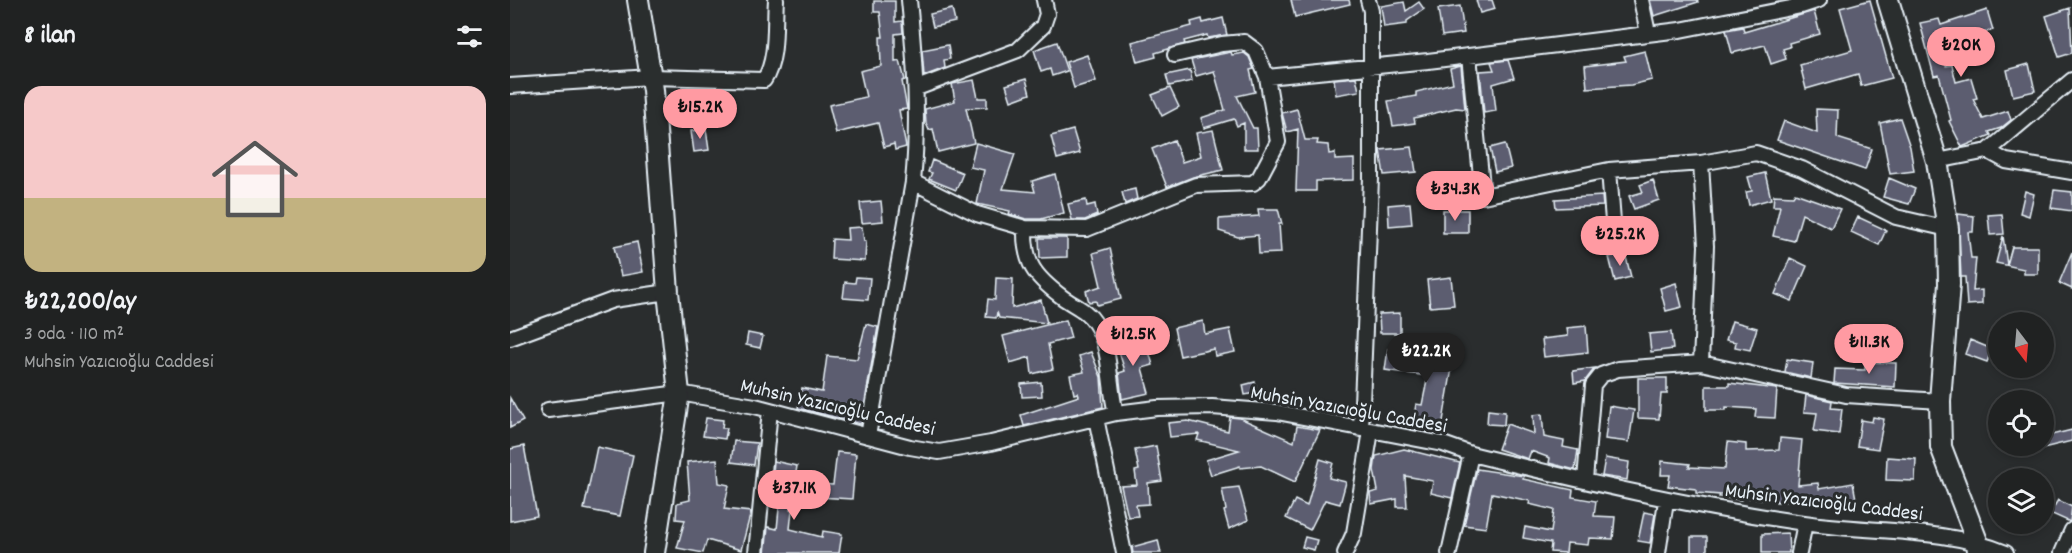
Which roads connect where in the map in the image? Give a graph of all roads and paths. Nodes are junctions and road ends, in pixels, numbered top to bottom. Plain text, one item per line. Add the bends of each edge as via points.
1 (638, 0) edge
2 (776, 0) edge
3 (909, 0) edge
4 (1044, 0) edge
5 (1368, 0) edge
6 (1641, 0) edge
7 (1818, 0) edge
8 (1888, 0) edge
9 (1648, 33) junction
10 (1175, 55) dead end
11 (1469, 56) junction
12 (1370, 66) junction
13 (651, 76) junction
14 (1267, 77) junction
15 (2072, 80) edge
16 (510, 86) edge
17 (917, 88) junction
18 (1988, 151) junction
19 (1937, 161) junction
20 (1701, 163) junction
21 (1609, 170) junction
22 (2072, 172) edge
23 (913, 182) junction
24 (1025, 228) junction
25 (1948, 229) junction
26 (1615, 247) dead end
27 (668, 292) junction
28 (510, 338) edge
29 (1701, 363) junction
30 (679, 393) junction
31 (1940, 401) junction
32 (548, 410) dead end
33 (770, 410) junction
34 (1116, 413) junction
35 (1096, 418) junction
36 (1366, 430) junction
37 (868, 436) junction
38 (1471, 454) junction
39 (1585, 480) junction
40 (1666, 501) junction
41 (1805, 523) junction
42 (2072, 530) edge
43 (1978, 547) edge
44 (654, 553) edge
45 (756, 553) edge
46 (1124, 553) edge
47 (1345, 553) edge
48 (1449, 553) edge
49 (1658, 553) edge
50 (1800, 553) edge
51 (2006, 553) edge
52 (2062, 553) edge

1 - 13 street
2 - 13 street via 772,50 764,80
3 - 17 street
4 - 17 street via 1047,14 1043,26 1018,50
5 - 12 street
6 - 9 street
7 - 9 street via 1768,13
8 - 19 street
9 - 11 street
10 - 14 street via 1244,42 1256,51
11 - 12 street
11 - 21 street via 1483,196
12 - 14 street
12 - 36 street
13 - 16 street
13 - 27 street
14 - 24 street via 1278,142 1253,183 1196,185 1088,229
15 - 18 street
17 - 23 street
18 - 19 street
18 - 22 street via 2006,161
19 - 25 street
20 - 21 street
20 - 25 street via 1755,153 1778,159 1896,217
20 - 29 street via 1706,246
21 - 26 street
23 - 24 street via 977,214
23 - 37 street
24 - 34 street via 1024,251 1032,269 1096,324 1108,359
25 - 31 street via 1949,284
27 - 28 street via 613,300
27 - 30 street
29 - 31 street via 1846,395
29 - 39 street via 1618,369 1601,375 1593,385
30 - 32 street, Muhsin Yazıcıoğlu Caddesi
30 - 33 street, Muhsin Yazıcıoğlu Caddesi
30 - 44 street
31 - 43 street via 1941,447
33 - 37 street, Muhsin Yazıcıoğlu Caddesi
33 - 45 street
34 - 35 street, Muhsin Yazıcıoğlu Caddesi
34 - 36 street, Muhsin Yazıcıoğlu Caddesi via 1212,407 1277,412
35 - 37 street, Muhsin Yazıcıoğlu Caddesi via 939,452
35 - 46 street
36 - 38 street, Muhsin Yazıcıoğlu Caddesi via 1443,444
36 - 47 street via 1354,533
38 - 39 street, Muhsin Yazıcıoğlu Caddesi
38 - 48 street
39 - 40 street, Muhsin Yazıcıoğlu Caddesi
40 - 41 street, Muhsin Yazıcıoğlu Caddesi
40 - 49 street
41 - 43 street, Muhsin Yazıcıoğlu Caddesi
41 - 50 street
42 - 52 street
43 - 51 street, Muhsin Yazıcıoğlu Caddesi

